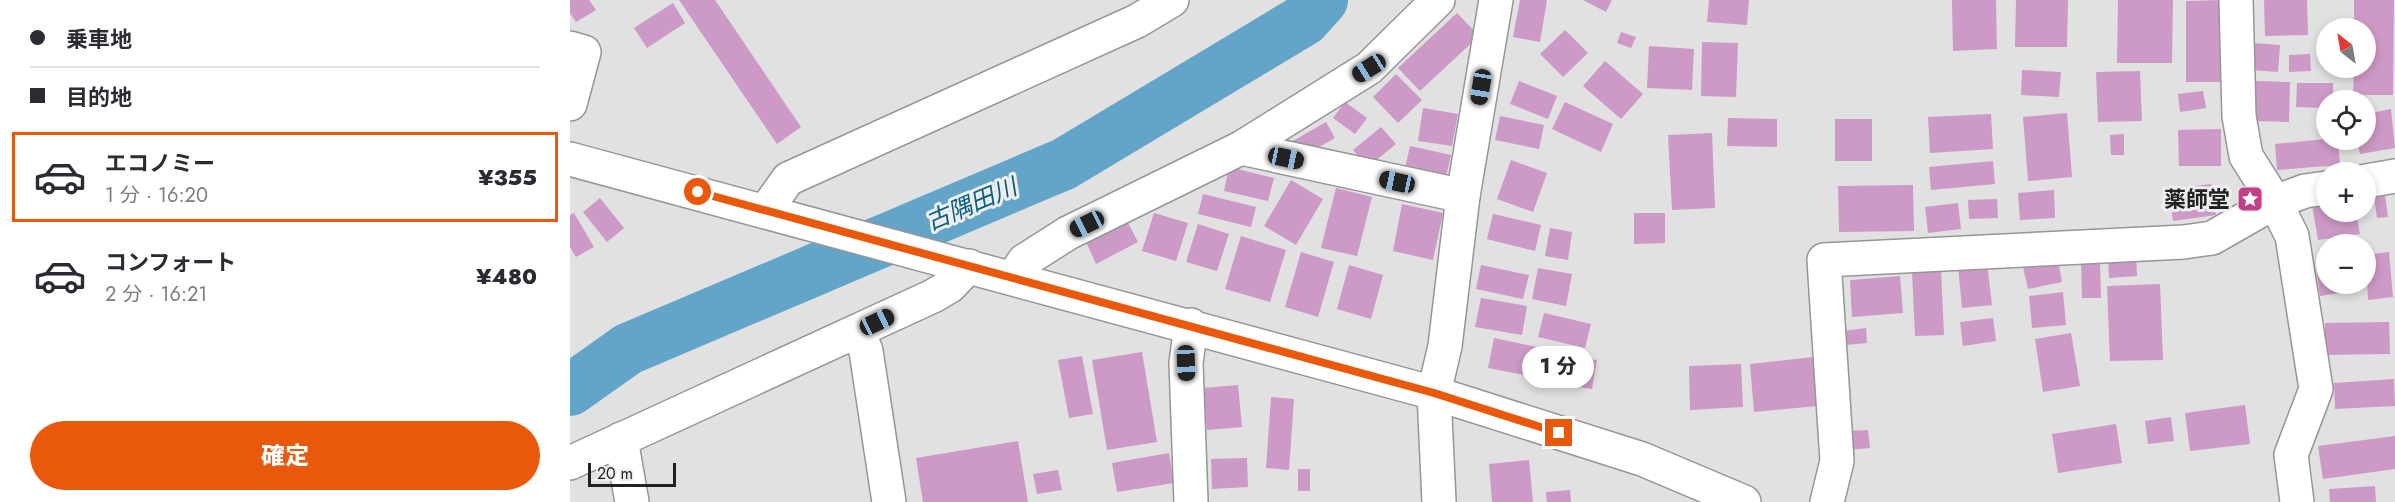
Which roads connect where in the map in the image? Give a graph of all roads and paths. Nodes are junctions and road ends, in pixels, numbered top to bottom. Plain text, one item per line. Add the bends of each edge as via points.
1 (1172, 0) edge
2 (1438, 0) edge
3 (1496, 0) edge
4 (2236, 0) edge
5 (570, 48) edge
6 (570, 104) edge
7 (1241, 148) junction
8 (570, 159) edge
9 (2395, 176) edge
10 (2376, 179) edge
11 (2316, 189) edge
12 (1463, 196) junction
13 (2275, 202) junction
14 (766, 210) junction
15 (960, 263) junction
16 (1013, 278) junction
17 (1191, 326) junction
18 (858, 331) junction
19 (1434, 393) junction
20 (621, 439) junction
21 (570, 463) edge
22 (632, 502) edge
23 (889, 502) edge
24 (1191, 502) edge
25 (1439, 502) edge
26 (1744, 502) edge
27 (1827, 502) edge
28 (2296, 502) edge

1 - 14 street via 1137,21 788,179
2 - 7 street via 1369,68
3 - 12 street
4 - 13 street via 2239,116 2244,146 2246,156
5 - 6 street via 584,52
7 - 12 street
7 - 16 street via 1068,233 1023,261
8 - 14 street
9 - 10 street
11 - 13 street
12 - 19 street via 1445,346
13 - 27 street via 2212,238 2184,242 1824,260 1837,461
13 - 28 street via 2292,236 2316,389 2291,455
14 - 15 street
15 - 16 street
15 - 18 street via 950,286
16 - 17 street
17 - 19 street
17 - 24 street via 1186,363
18 - 20 street
18 - 23 street via 866,351
19 - 25 street
19 - 26 street via 1642,459
20 - 21 street
20 - 22 street

